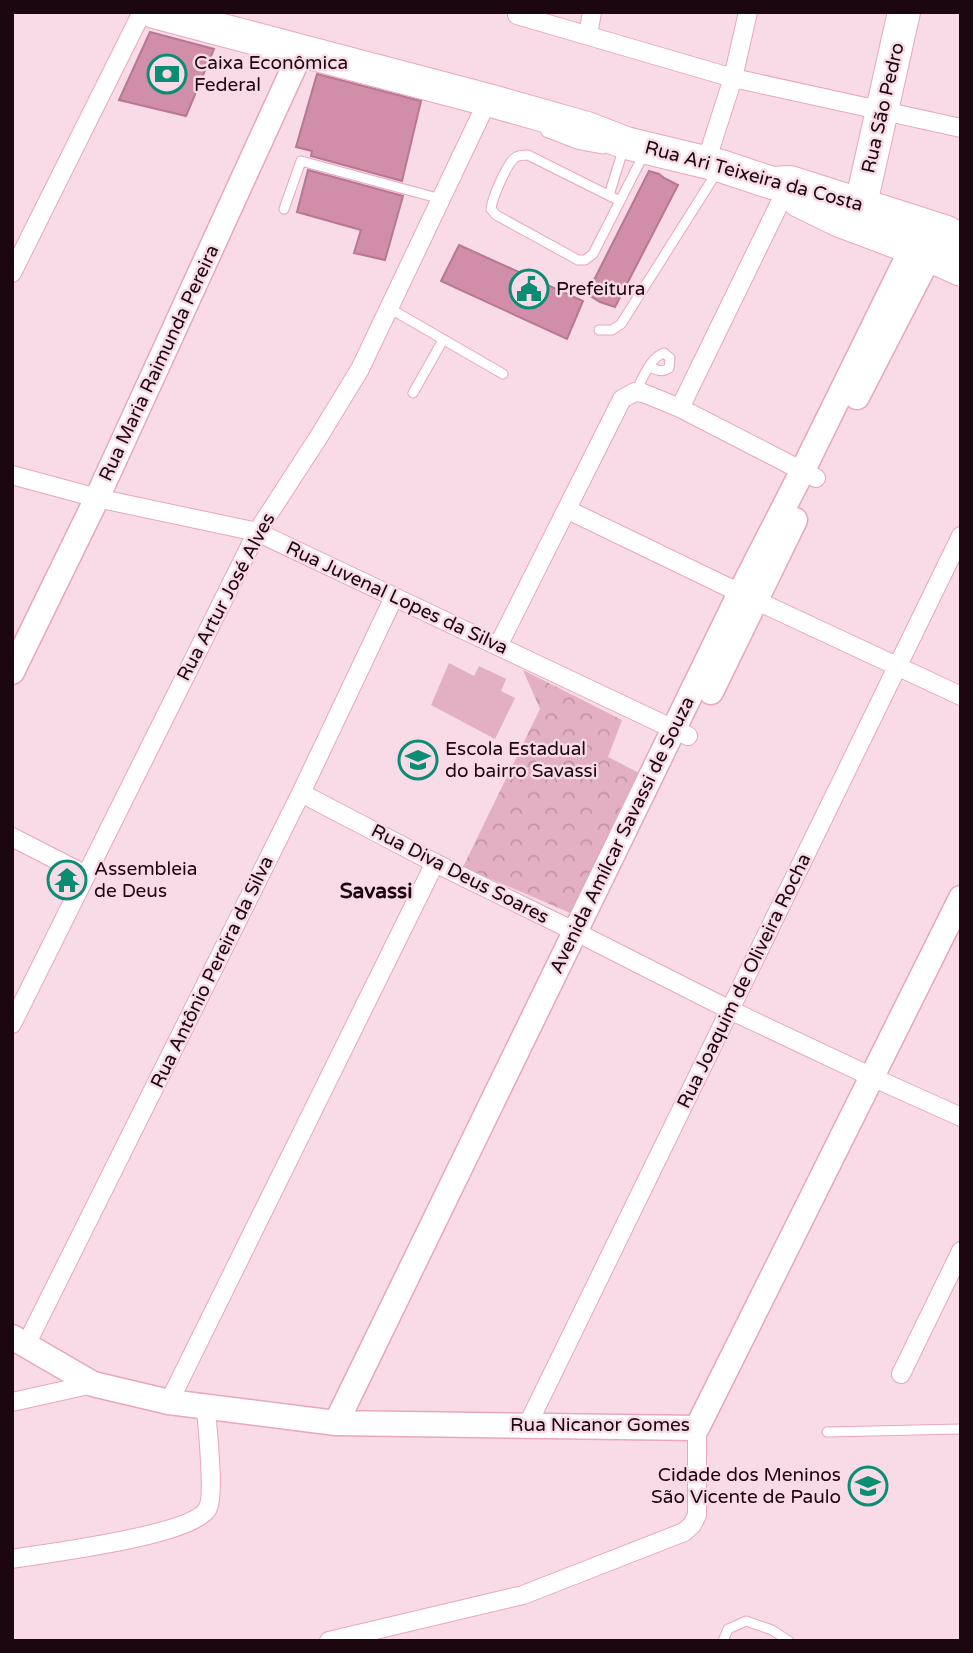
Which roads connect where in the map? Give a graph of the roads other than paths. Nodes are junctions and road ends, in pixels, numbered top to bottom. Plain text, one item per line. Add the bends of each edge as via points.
1 (142, 12) edge
2 (154, 12) edge
3 (592, 12) edge
4 (748, 12) edge
5 (904, 12) edge
6 (517, 15) dead end
7 (587, 35) junction
8 (301, 52) junction
9 (733, 78) junction
10 (496, 102) junction
11 (883, 111) junction
12 (532, 124) dead end
13 (961, 128) edge
14 (542, 130) dead end
15 (632, 147) junction
16 (714, 164) junction
17 (782, 186) junction
18 (609, 195) junction
19 (441, 199) junction
20 (620, 201) junction
21 (861, 204) junction
22 (284, 209) dead end
23 (941, 240) edge
24 (961, 270) edge
25 (12, 273) edge
26 (389, 308) junction
27 (599, 330) dead end
28 (443, 340) junction
29 (650, 367) dead end
30 (503, 374) dead end
31 (635, 392) junction
32 (413, 393) dead end
33 (680, 408) junction
34 (12, 475) edge
35 (809, 475) junction
36 (97, 498) junction
37 (568, 510) junction
38 (257, 532) junction
39 (961, 536) edge
40 (394, 597) junction
41 (748, 597) junction
42 (498, 646) junction
43 (898, 666) junction
44 (12, 672) edge
45 (961, 696) edge
46 (681, 733) junction
47 (301, 793) junction
48 (12, 837) edge
49 (435, 863) junction
50 (86, 875) junction
51 (961, 898) edge
52 (582, 935) junction
53 (730, 1010) junction
54 (12, 1024) edge
55 (872, 1077) junction
56 (961, 1117) edge
57 (961, 1251) edge
58 (19, 1341) edge
59 (901, 1374) dead end
60 (93, 1384) junction
61 (12, 1402) edge
62 (169, 1402) junction
63 (206, 1406) junction
64 (345, 1423) junction
65 (527, 1426) junction
66 (697, 1428) junction
67 (961, 1429) edge
68 (827, 1432) dead end
69 (12, 1559) edge
70 (329, 1641) edge
71 (723, 1641) edge
72 (789, 1641) edge

1 - 25 street
2 - 8 highway, Rua Ari Teixeira da Costa
3 - 7 street
4 - 9 street
5 - 11 highway, Rua São Pedro
6 - 7 street
7 - 9 street
8 - 10 highway, Rua Ari Teixeira da Costa
8 - 36 street, Rua Maria Raimunda Pereira
9 - 11 street
9 - 16 street
10 - 12 lane, Rua Ari Teixeira da Costa
10 - 15 highway, Rua Ari Teixeira da Costa via 587,128
10 - 19 street, Rua Artur José Alves
11 - 13 street
11 - 21 highway, Rua São Pedro
14 - 15 lane, Rua Ari Teixeira da Costa via 578,144
15 - 16 highway, Rua Ari Teixeira da Costa
15 - 18 lane
15 - 20 lane
16 - 17 highway, Rua Ari Teixeira da Costa
16 - 27 lane via 621,324
17 - 21 highway, Rua Ari Teixeira da Costa
17 - 23 highway via 840,221
17 - 33 street
18 - 20 lane
18 - 20 lane via 528,155 519,155 501,181 491,209 585,260 593,254
19 - 22 lane via 301,161
19 - 26 street, Rua Artur José Alves
21 - 23 highway, Rua Ari Teixeira da Costa
23 - 24 highway
23 - 35 street, Avenida Amílcar Savassi de Souza
26 - 28 lane
26 - 38 street, Rua Artur José Alves via 353,380
28 - 30 lane
28 - 32 lane
29 - 31 lane
31 - 33 street
31 - 37 street via 622,399
33 - 35 street
34 - 36 street, Rua Juvenal Lopes da Silva
35 - 41 street, Avenida Amílcar Savassi de Souza
36 - 38 street, Rua Juvenal Lopes da Silva
36 - 44 street, Rua Maria Raimunda Pereira
37 - 41 street
37 - 42 street
38 - 40 street, Rua Juvenal Lopes da Silva
38 - 50 street, Rua Artur José Alves
39 - 43 street, Rua Joaquim de Oliveira Rocha
40 - 42 street, Rua Juvenal Lopes da Silva
40 - 47 street, Rua Antônio Pereira da Silva
41 - 43 street
41 - 46 street, Avenida Amílcar Savassi de Souza
42 - 46 street, Rua Juvenal Lopes da Silva
43 - 45 street
43 - 53 street, Rua Joaquim de Oliveira Rocha
46 - 52 street, Avenida Amílcar Savassi de Souza
47 - 49 street, Rua Diva Deus Soares
47 - 58 street, Rua Antônio Pereira da Silva
48 - 50 street
49 - 52 street, Rua Diva Deus Soares
49 - 62 street
50 - 54 street, Rua Artur José Alves
51 - 55 street, Rua Nicanor Gomes
52 - 53 street, Rua Diva Deus Soares
52 - 64 street, Avenida Amílcar Savassi de Souza
53 - 55 street, Rua Diva Deus Soares
53 - 65 street, Rua Joaquim de Oliveira Rocha
55 - 56 street, Rua Diva Deus Soares
55 - 66 street, Rua Nicanor Gomes
57 - 59 street
58 - 60 street, Rua Nicanor Gomes
60 - 61 street
60 - 62 street, Rua Nicanor Gomes
62 - 63 street, Rua Nicanor Gomes
63 - 64 street, Rua Nicanor Gomes
63 - 69 street via 211,1492 207,1510 195,1521 122,1542
64 - 65 street, Rua Nicanor Gomes
65 - 66 street, Rua Nicanor Gomes
66 - 70 street via 697,1515 684,1532 523,1595
67 - 68 lane
71 - 72 lane via 728,1629 746,1621

